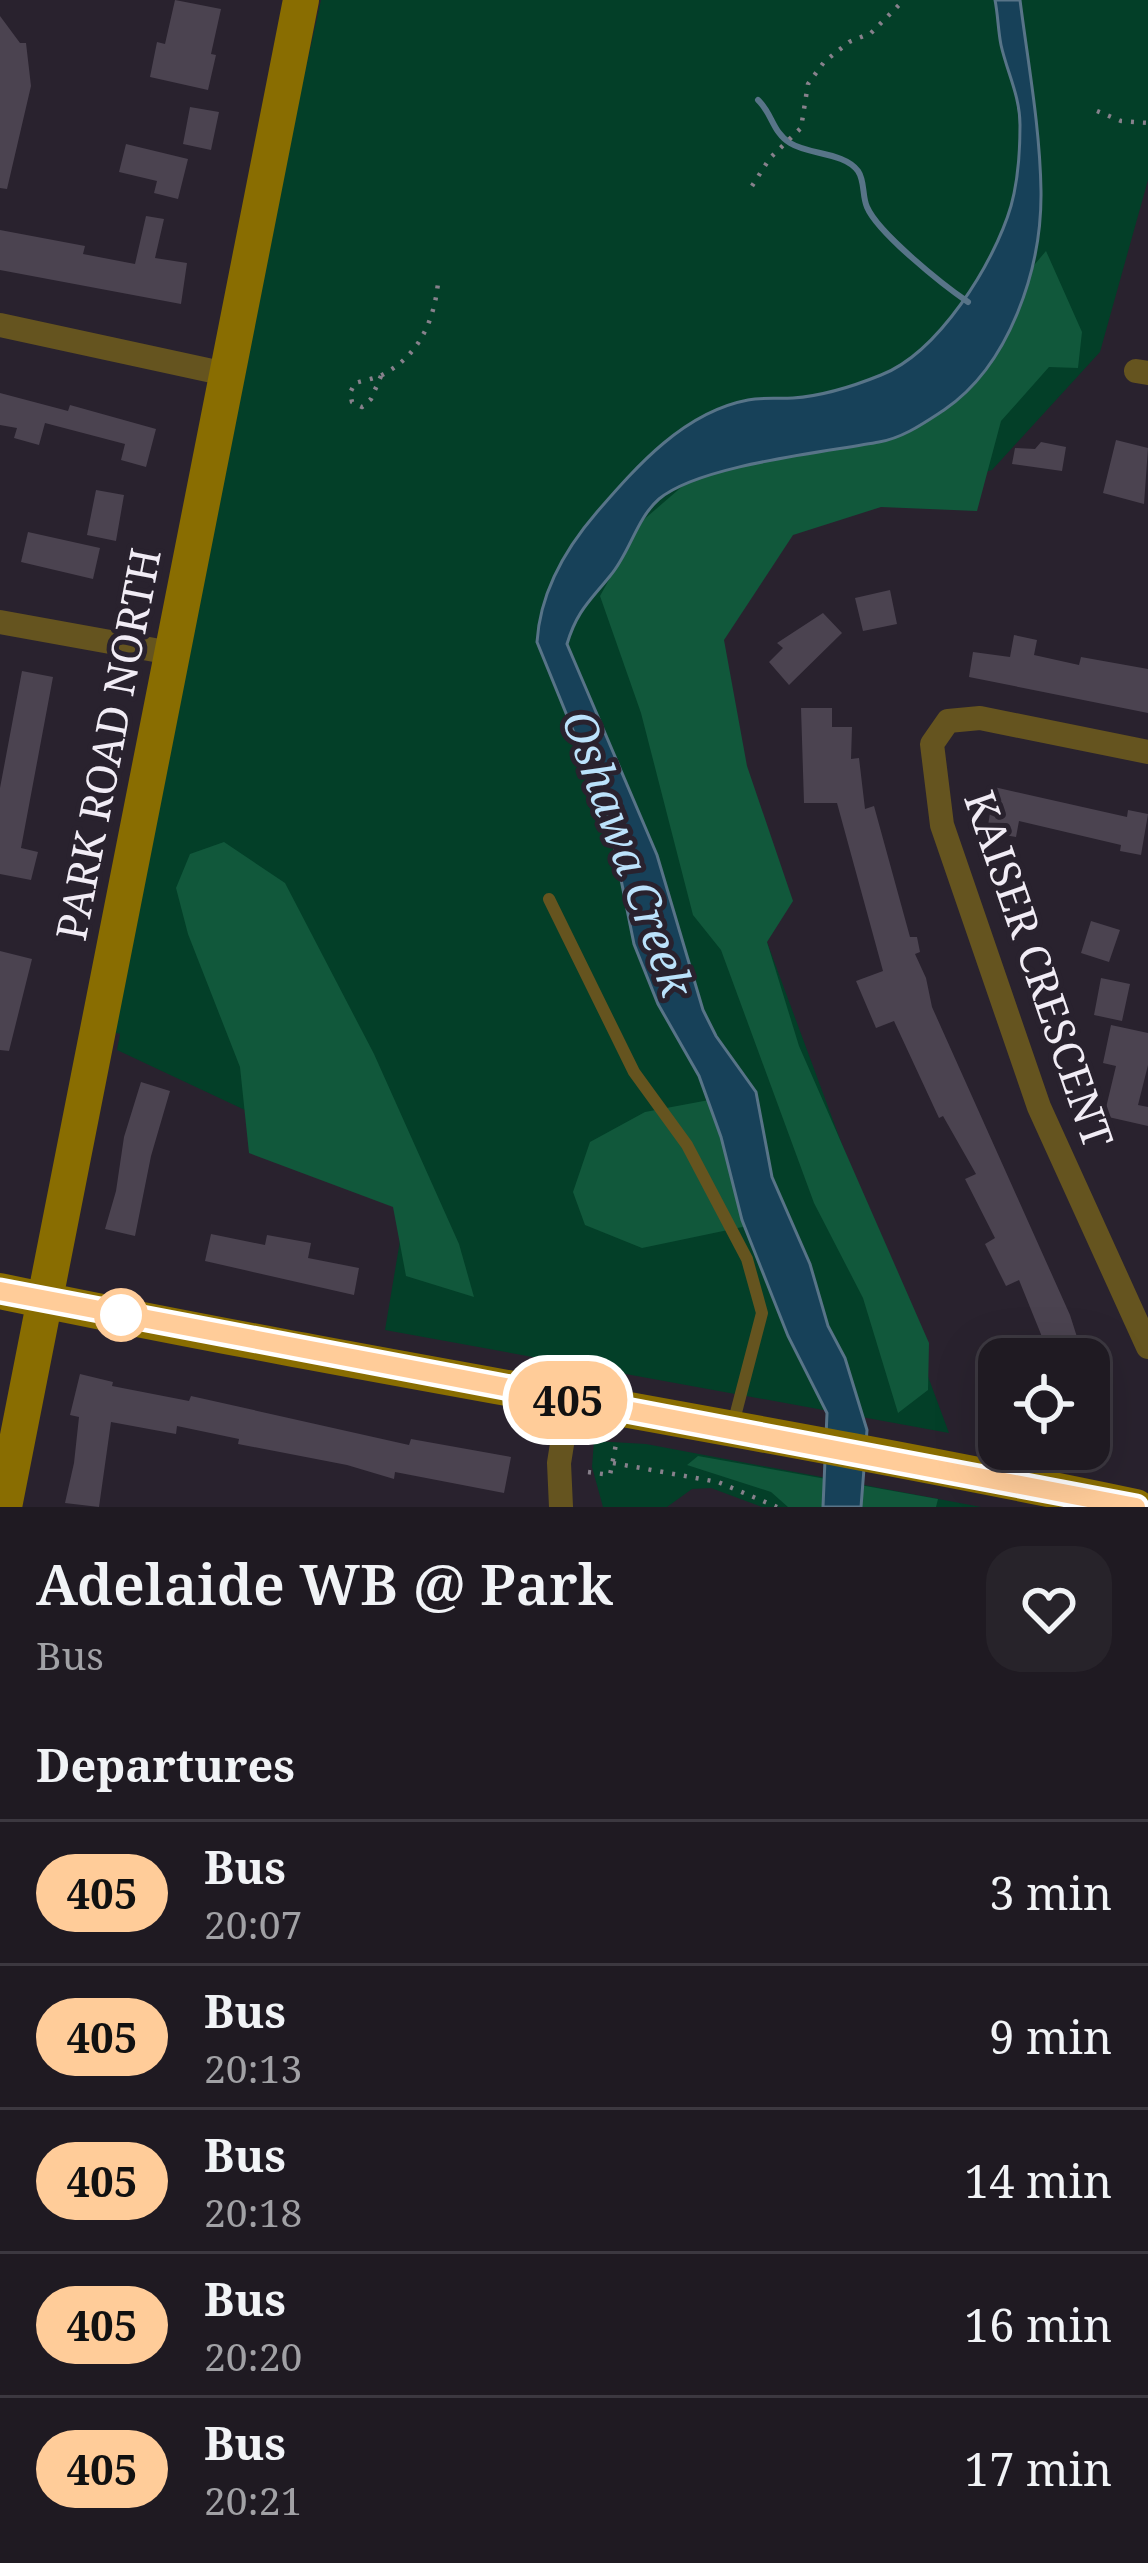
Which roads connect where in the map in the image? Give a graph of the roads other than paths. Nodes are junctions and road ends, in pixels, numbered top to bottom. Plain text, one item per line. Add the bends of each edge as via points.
1 (301, 0) edge
2 (0, 325) edge
3 (226, 374) junction
4 (0, 622) edge
5 (171, 653) junction
6 (1148, 752) edge
7 (549, 899) dead end
8 (0, 1292) edge
9 (44, 1300) junction
10 (1148, 1347) edge
11 (568, 1400) junction
12 (731, 1431) junction
13 (7, 1458) edge
14 (4, 1507) edge
15 (561, 1507) edge
16 (1136, 1507) edge

1 - 3 main road, PARK ROAD NORTH
2 - 3 street
3 - 5 main road, PARK ROAD NORTH
4 - 5 street
5 - 9 main road, PARK ROAD NORTH
6 - 10 street, KAISER CRESCENT via 980,718 948,721 932,744 942,825 1032,1088
7 - 12 lane via 634,1072 688,1145 748,1259 762,1313
8 - 9 main road
9 - 11 main road
9 - 13 main road, PARK ROAD NORTH
11 - 12 main road
11 - 15 street
12 - 16 main road
13 - 14 main road, PARK ROAD NORTH

